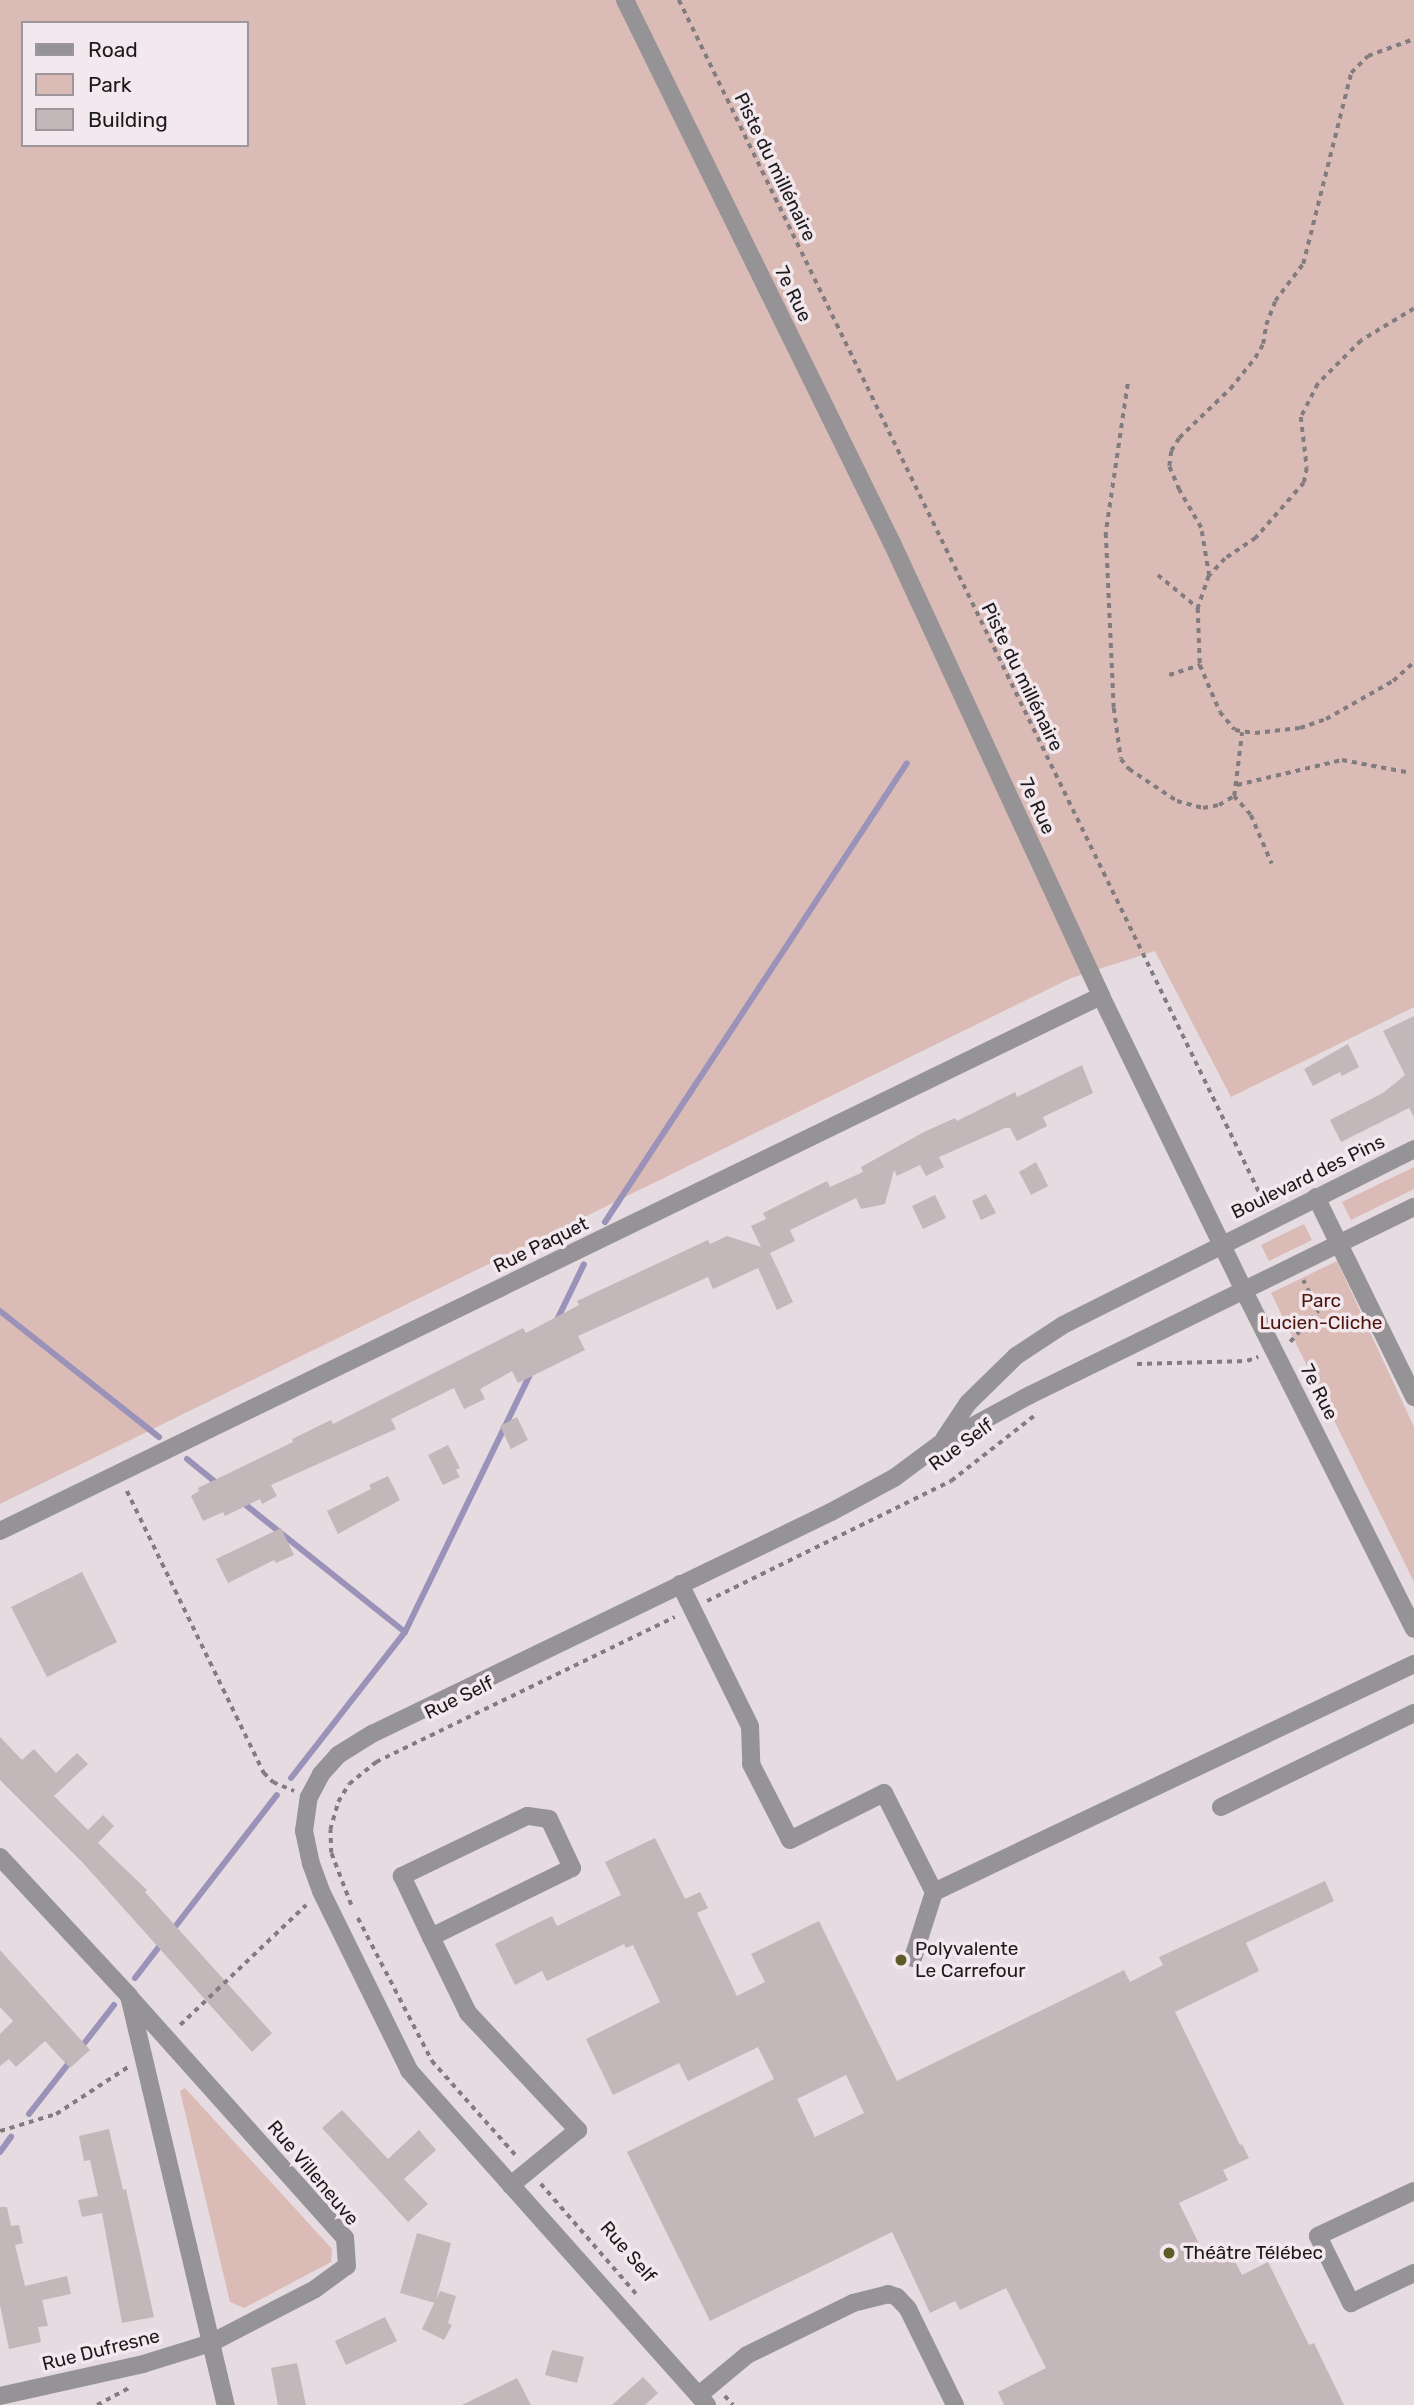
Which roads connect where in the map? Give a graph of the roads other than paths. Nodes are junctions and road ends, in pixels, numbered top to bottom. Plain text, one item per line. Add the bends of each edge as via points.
1 (625, 0) edge
2 (1101, 996) junction
3 (1414, 1149) edge
4 (1316, 1197) junction
5 (1414, 1207) edge
6 (1221, 1243) junction
7 (1340, 1243) junction
8 (1244, 1291) junction
9 (1414, 1397) edge
10 (940, 1444) junction
11 (0, 1531) edge
12 (680, 1584) junction
13 (1414, 1629) edge
14 (1414, 1664) edge
15 (1414, 1713) edge
16 (1221, 1807) dead end
17 (0, 1857) edge
18 (934, 1892) junction
19 (431, 1937) junction
20 (913, 1958) dead end
21 (129, 1996) junction
22 (511, 2185) junction
23 (1414, 2191) edge
24 (1414, 2273) edge
25 (211, 2343) junction
26 (0, 2396) edge
27 (703, 2400) edge
28 (226, 2405) edge
29 (955, 2405) edge

1 - 2 street, 7e Rue via 892,543
2 - 6 street, 7e Rue
2 - 11 street, Rue Paquet
3 - 4 street, Boulevard des Pins
4 - 6 street, Boulevard des Pins
4 - 7 street
5 - 7 street
6 - 8 street, 7e Rue
6 - 10 street, Rue Self via 1075,1318 1016,1356 968,1404
7 - 8 street
7 - 9 street
8 - 10 street, Rue Self
8 - 13 street, 7e Rue
10 - 12 street, Rue Self via 894,1478
12 - 18 street via 750,1726 751,1764 790,1840 884,1793
12 - 22 street, Rue Self via 372,1734 338,1755 309,1797 304,1831 321,1891 410,2070
14 - 18 street
15 - 16 street
17 - 21 street, Rue Villeneuve
18 - 20 street
19 - 19 street via 572,1868 549,1819 527,1816 402,1876
19 - 22 street via 468,2013 578,2130
21 - 25 street, Rue Villeneuve
21 - 25 street, Rue Villeneuve via 345,2238 347,2266 315,2289
22 - 27 street, Rue Self
23 - 24 street via 1318,2236 1351,2303
25 - 26 street, Rue Dufresne via 143,2364
25 - 28 street, Rue Villeneuve
27 - 29 street via 713,2383 747,2355 853,2303 888,2294 908,2309

